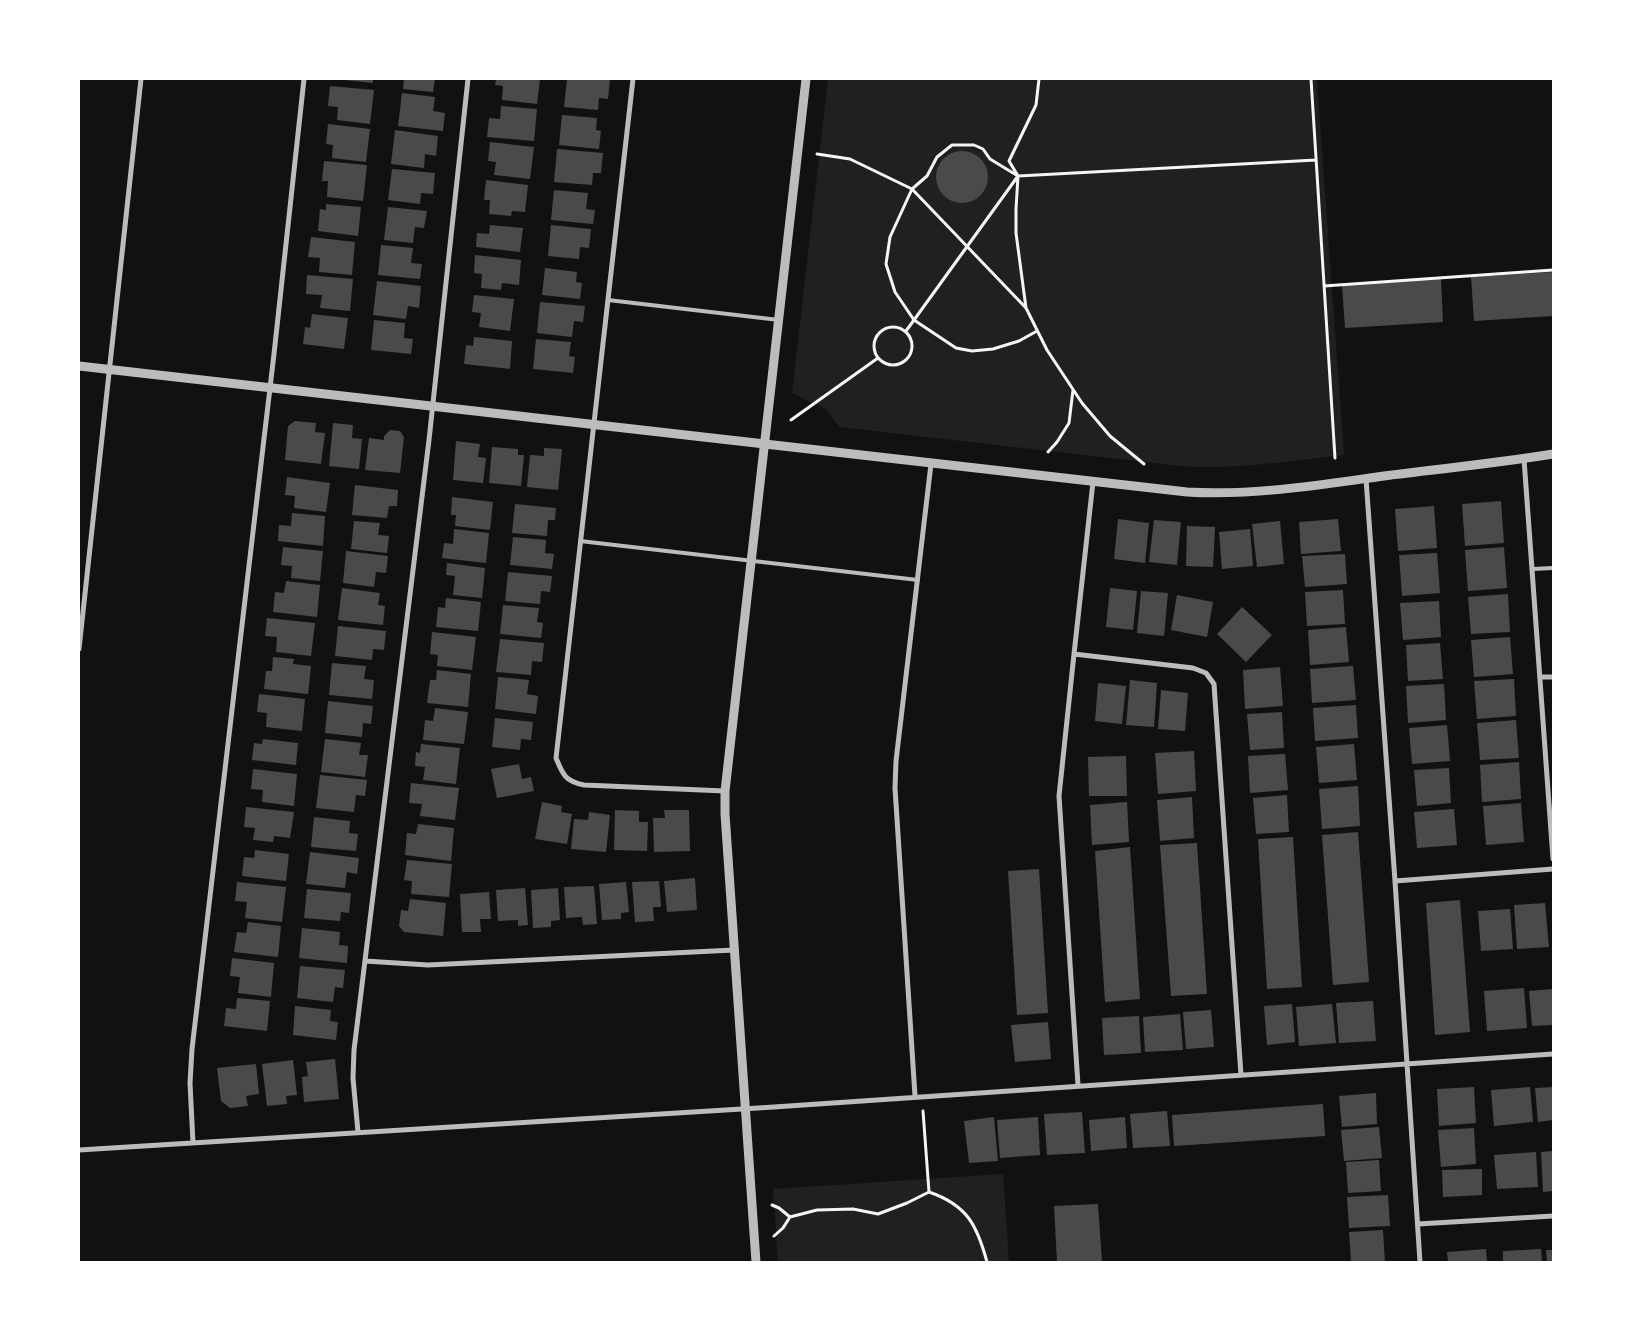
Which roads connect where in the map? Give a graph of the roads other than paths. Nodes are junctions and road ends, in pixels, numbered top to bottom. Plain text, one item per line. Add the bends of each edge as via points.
1 (142, 79) edge
2 (304, 79) edge
3 (468, 79) edge
4 (633, 79) edge
5 (806, 79) edge
6 (608, 300) junction
7 (779, 320) junction
8 (79, 366) edge
9 (109, 369) junction
10 (270, 388) junction
11 (432, 406) junction
12 (594, 424) junction
13 (764, 444) junction
14 (1553, 454) edge
15 (1524, 459) junction
16 (931, 464) junction
17 (1366, 478) junction
18 (1094, 482) junction
19 (580, 541) junction
20 (751, 562) junction
21 (1553, 568) edge
22 (1532, 569) junction
23 (918, 580) junction
24 (79, 649) edge
25 (1074, 654) junction
26 (1553, 677) edge
27 (1540, 678) junction
28 (725, 791) junction
29 (1553, 859) edge
30 (1553, 869) edge
31 (1395, 881) junction
32 (734, 950) junction
33 (365, 961) junction
34 (1553, 1054) edge
35 (1407, 1064) junction
36 (1241, 1074) junction
37 (1078, 1085) junction
38 (915, 1096) junction
39 (745, 1108) junction
40 (358, 1132) junction
41 (193, 1143) junction
42 (79, 1150) edge
43 (1553, 1216) edge
44 (1418, 1224) junction
45 (756, 1262) edge
46 (1420, 1262) edge

1 - 9 street
2 - 10 street
3 - 11 street
4 - 6 street
5 - 7 street
6 - 7 lane
6 - 12 street
7 - 13 street
8 - 9 street
9 - 10 street
9 - 24 street
10 - 11 street
10 - 41 street via 192,1049
11 - 12 street
11 - 33 street
12 - 13 street
12 - 19 street
13 - 16 street
13 - 20 street
14 - 15 street
15 - 17 street
15 - 22 street
16 - 18 street
16 - 23 street
17 - 18 street via 1215,494
17 - 31 street
18 - 25 street
19 - 20 lane
19 - 28 street via 556,758 563,774 572,782 584,784
20 - 23 lane
20 - 28 street
21 - 22 lane
22 - 27 street
23 - 38 street via 895,788
25 - 36 street via 1193,668 1206,673 1214,684
25 - 37 street via 1060,796
26 - 27 street
27 - 29 street
28 - 32 street
30 - 31 street
31 - 35 street
32 - 33 street via 428,965
32 - 39 street
33 - 40 street via 353,1064
34 - 35 street
35 - 36 street
35 - 44 street
36 - 37 street
37 - 38 street
38 - 39 street
39 - 40 street
39 - 45 street
40 - 41 street
41 - 42 street
43 - 44 street
44 - 46 street

